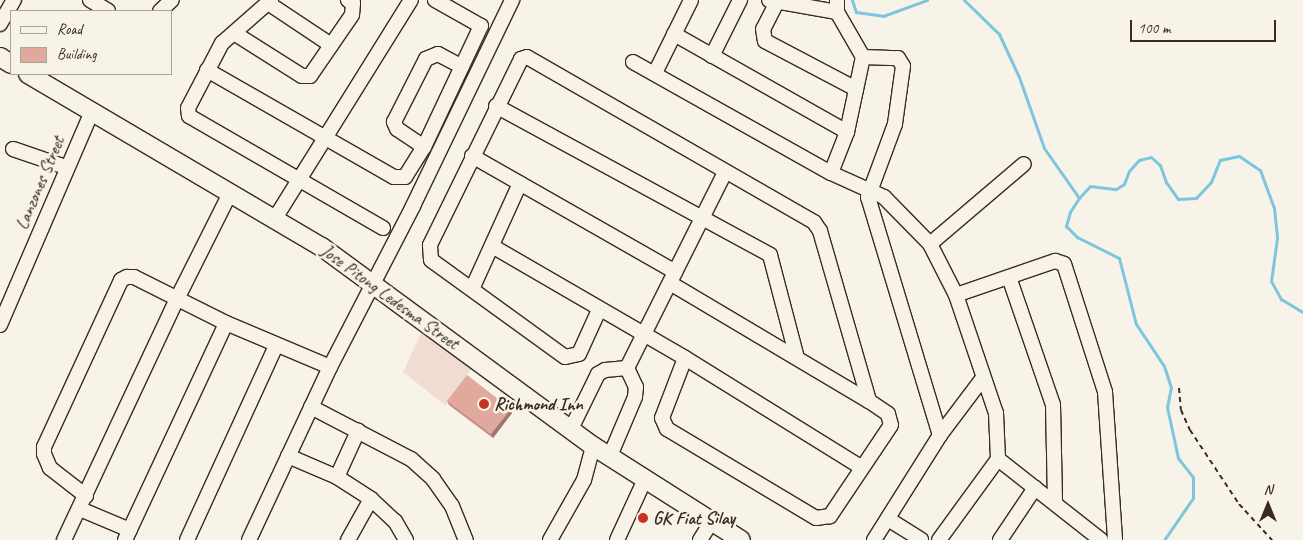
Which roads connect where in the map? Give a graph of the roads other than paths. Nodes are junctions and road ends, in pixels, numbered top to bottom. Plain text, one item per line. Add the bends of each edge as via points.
1 (14, 0) edge
2 (90, 0) edge
3 (172, 0) edge
4 (348, 0) edge
5 (411, 0) edge
6 (435, 0) edge
7 (512, 0) edge
8 (691, 0) edge
9 (740, 0) edge
10 (270, 1) edge
11 (772, 1) edge
12 (837, 6) edge
13 (106, 10) edge
14 (161, 10) edge
15 (0, 24) edge
16 (481, 26) junction
17 (234, 33) junction
18 (495, 34) junction
19 (674, 34) junction
20 (331, 46) junction
21 (712, 56) junction
22 (863, 57) junction
23 (633, 62) dead end
24 (462, 67) junction
25 (207, 70) junction
26 (655, 72) junction
27 (30, 75) edge
28 (856, 89) junction
29 (496, 106) junction
30 (92, 111) junction
31 (847, 132) junction
32 (326, 140) junction
33 (424, 147) junction
34 (12, 149) dead end
35 (472, 156) junction
36 (1024, 164) dead end
37 (66, 168) junction
38 (726, 172) junction
39 (831, 174) junction
40 (301, 180) junction
41 (520, 183) junction
42 (869, 190) junction
43 (230, 194) junction
44 (702, 218) junction
45 (274, 220) junction
46 (383, 228) dead end
47 (930, 244) junction
48 (492, 246) junction
49 (1009, 277) junction
50 (672, 278) junction
51 (373, 283) junction
52 (472, 289) junction
53 (956, 295) junction
54 (177, 299) junction
55 (599, 310) junction
56 (226, 323) junction
57 (0, 325) edge
58 (643, 336) junction
59 (276, 346) junction
60 (685, 358) junction
61 (797, 358) junction
62 (330, 367) junction
63 (627, 368) junction
64 (983, 378) junction
65 (869, 401) junction
66 (311, 407) junction
67 (572, 429) junction
68 (358, 431) junction
69 (940, 435) junction
70 (593, 446) junction
71 (288, 456) junction
72 (610, 456) junction
73 (998, 459) junction
74 (861, 467) junction
75 (337, 477) junction
76 (645, 479) junction
77 (1035, 488) junction
78 (372, 499) junction
79 (83, 502) junction
80 (1055, 503) junction
81 (888, 519) junction
82 (712, 522) junction
83 (128, 535) edge
84 (64, 540) edge
85 (187, 540) edge
86 (249, 540) edge
87 (348, 540) edge
88 (406, 540) edge
89 (466, 540) edge
90 (550, 540) edge
91 (617, 540) edge
92 (700, 540) edge
93 (741, 540) edge
94 (874, 540) edge
95 (921, 540) edge
96 (939, 540) edge
97 (1000, 540) edge
98 (1101, 540) edge
99 (1115, 540) edge

1 - 15 street
2 - 13 street
3 - 14 street
4 - 20 street via 353,3 352,15
5 - 32 street
6 - 16 street
7 - 18 street
8 - 19 street
9 - 21 street
10 - 17 street
10 - 20 street
11 - 12 street
11 - 28 street via 763,29 765,41
12 - 22 street
16 - 18 street
16 - 24 street
17 - 20 street via 302,76 314,72
17 - 25 street via 222,42
18 - 51 street
19 - 21 street
19 - 26 street
21 - 31 street
22 - 28 street
22 - 42 street via 898,58 903,66 895,124
23 - 26 street
24 - 33 street
24 - 33 street via 438,54 426,58 394,122 397,129
25 - 32 street
25 - 40 street via 188,108 189,116
26 - 39 street
27 - 30 main road, Jose Pitong Ledesma Street
28 - 31 street
29 - 35 street
29 - 38 street via 517,62 527,57
29 - 44 street
30 - 37 street, Lanzones Street
30 - 43 main road, Jose Pitong Ledesma Street
31 - 39 street
32 - 33 street via 400,178 405,177
32 - 40 street
34 - 37 street
35 - 41 street
35 - 52 street via 428,252 430,260
36 - 47 street
37 - 57 street, Lanzones Street
38 - 44 street
38 - 65 street via 814,222 820,231
39 - 42 street
40 - 45 street
40 - 46 street
41 - 48 street
41 - 50 street
42 - 47 street via 884,197
42 - 69 street via 868,203
43 - 45 main road, Jose Pitong Ledesma Street
43 - 54 street
44 - 50 street
44 - 61 street via 770,255
45 - 51 main road, Jose Pitong Ledesma Street via 322,247
47 - 53 street
48 - 52 street
48 - 55 street
49 - 53 street
49 - 80 street via 1053,405
49 - 99 street via 1055,261 1064,264 1105,392
50 - 58 street
50 - 61 street
51 - 62 street
51 - 67 main road, Jose Pitong Ledesma Street
52 - 55 street via 565,357 579,354
53 - 64 street
54 - 56 street
54 - 79 street
54 - 79 street via 134,277 121,280 56,420 44,447 46,464
55 - 58 street
56 - 59 street
56 - 83 street
58 - 60 street
58 - 63 street
59 - 62 street
59 - 85 street
60 - 74 street
60 - 74 street via 662,418 667,429 816,518 830,516
61 - 65 street
62 - 66 street
63 - 67 street via 598,374
63 - 72 street via 636,387 636,397
64 - 69 street
64 - 73 street via 996,414
65 - 74 street via 888,414 891,425
66 - 68 street
66 - 71 street
67 - 70 main road, Jose Pitong Ledesma Street
68 - 75 street
68 - 89 street via 411,459 433,479 452,506
69 - 81 street
70 - 72 main road, Jose Pitong Ledesma Street
70 - 90 street via 584,480
71 - 75 street
71 - 86 street
72 - 76 main road, Jose Pitong Ledesma Street
73 - 77 street
73 - 96 street
75 - 78 street
76 - 82 main road, Jose Pitong Ledesma Street
76 - 91 street
77 - 80 street
77 - 97 street
78 - 87 street
78 - 88 street via 396,520
79 - 83 street
79 - 84 street
80 - 98 street
81 - 94 street
81 - 95 street
82 - 92 street
82 - 93 main road, Jose Pitong Ledesma Street

